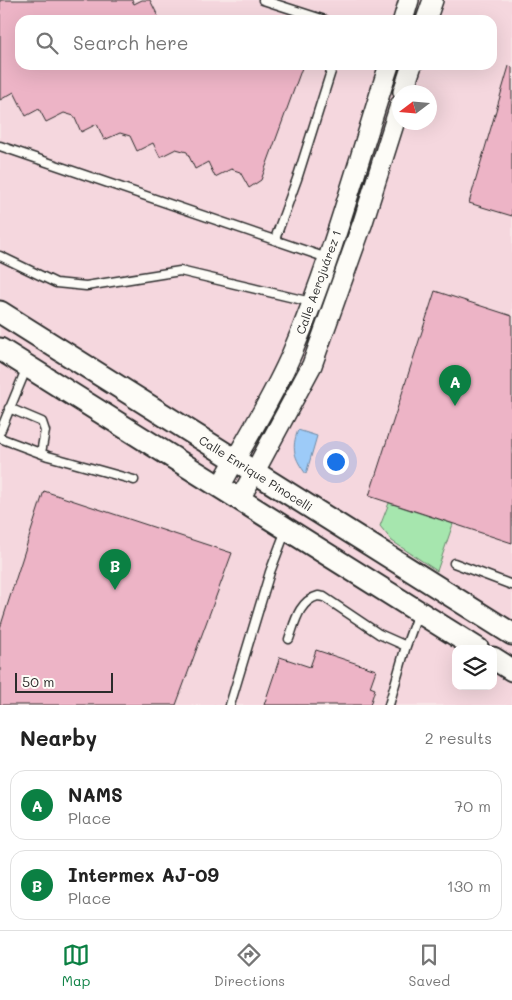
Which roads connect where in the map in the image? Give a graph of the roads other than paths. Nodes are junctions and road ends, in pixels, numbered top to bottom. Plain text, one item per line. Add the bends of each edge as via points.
1 (263, 0) edge
2 (409, 0) edge
3 (433, 0) edge
4 (310, 15) edge
5 (404, 15) edge
6 (428, 15) edge
7 (331, 70) edge
8 (387, 70) edge
9 (411, 70) edge
10 (406, 85) edge
11 (392, 130) edge
12 (0, 146) edge
13 (275, 239) junction
14 (0, 256) edge
15 (328, 258) junction
16 (312, 302) junction
17 (0, 312) edge
18 (0, 349) edge
19 (28, 365) junction
20 (9, 408) junction
21 (0, 432) edge
22 (0, 438) edge
23 (41, 453) junction
24 (235, 460) junction
25 (255, 472) junction
26 (134, 480) dead end
27 (220, 486) junction
28 (240, 499) junction
29 (286, 529) junction
30 (454, 562) dead end
31 (512, 586) edge
32 (419, 611) junction
33 (512, 634) edge
34 (289, 639) dead end
35 (472, 645) edge
36 (406, 646) junction
37 (497, 661) edge
38 (512, 670) edge
39 (230, 705) edge
40 (389, 705) edge

1 - 4 lane
2 - 5 street
3 - 6 street
7 - 13 lane
8 - 15 street, Calle Aerojuárez 1
9 - 10 street
11 - 25 street, Calle Aerojuárez 1 via 312,365
12 - 13 lane
13 - 15 lane
14 - 16 lane via 56,283 86,286 180,271
15 - 16 street, Calle Aerojuárez 1
16 - 24 street, Calle Aerojuárez 1 via 285,369
17 - 24 main road, Calle Enrique Pinocelli
18 - 19 main road
19 - 20 lane
19 - 27 main road
20 - 21 lane
20 - 23 lane via 42,422 45,431
22 - 23 lane
23 - 26 lane
24 - 25 main road, Calle Enrique Pinocelli
24 - 27 street, Calle Aerojuárez 1
25 - 28 street, Calle Aerojuárez 1
25 - 33 main road, Calle Enrique Pinocelli
27 - 28 main road
28 - 29 main road
29 - 32 main road
29 - 39 lane
30 - 31 lane
32 - 35 main road
32 - 36 lane
34 - 36 lane via 301,609 306,602 318,596 379,634
36 - 40 lane
37 - 38 main road

